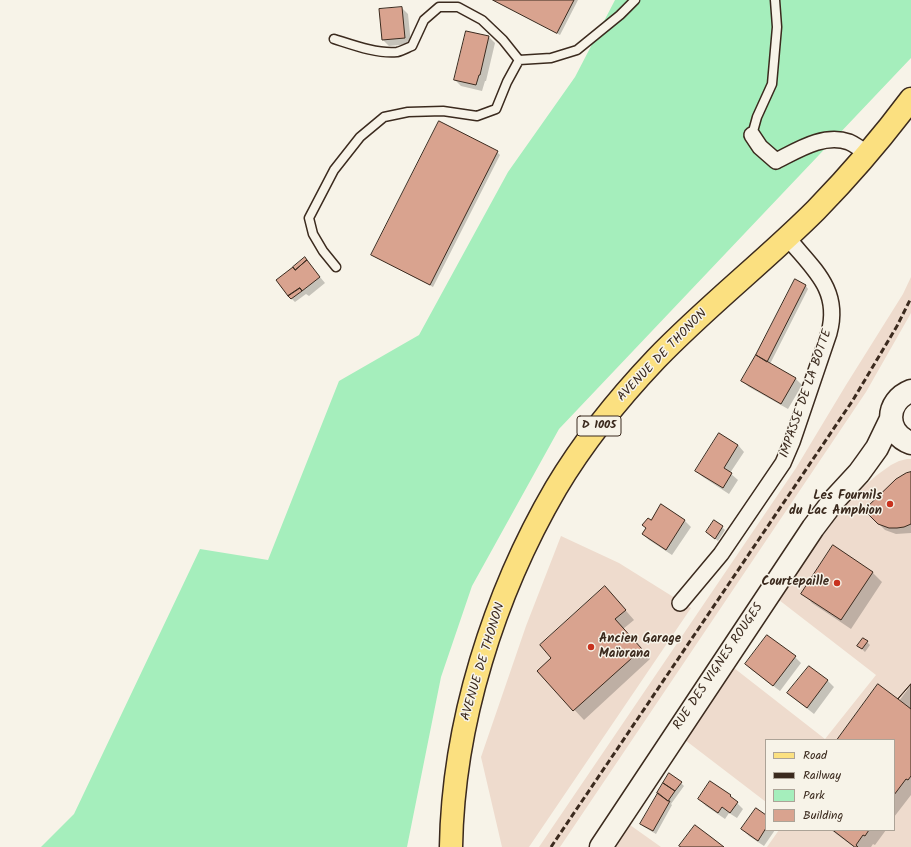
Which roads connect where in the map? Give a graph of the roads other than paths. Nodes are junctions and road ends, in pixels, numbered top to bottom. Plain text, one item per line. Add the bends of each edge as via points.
1 (635, 0) edge
2 (775, 0) edge
3 (334, 39) dead end
4 (519, 60) junction
5 (911, 99) edge
6 (752, 135) joint
7 (868, 154) junction
8 (787, 237) junction
9 (336, 267) dead end
10 (909, 389) edge
11 (891, 419) junction
12 (911, 443) edge
13 (859, 473) junction
14 (680, 603) dead end
15 (451, 847) edge
16 (601, 847) edge

1 - 4 lane via 577,50 551,58
2 - 6 lane via 777,27 772,84
3 - 4 lane via 380,51 398,52 412,46 424,20 439,6 458,7 482,20
4 - 9 lane via 496,109 477,116 443,111 408,112 384,118 360,137 334,170 309,218 312,234
5 - 7 main road, AVENUE DE THONON / D 1005
6 - 7 street via 760,147 776,161 806,146 830,140 850,142
7 - 8 main road, AVENUE DE THONON / D 1005
8 - 14 street, IMPASSE DE LA BOTTE via 825,284 831,302 831,326 783,463 721,554
8 - 15 main road, AVENUE DE THONON / D 1005 via 686,330 629,388 579,453 547,505 503,598 477,675 459,755
10 - 11 street, RUE DES VIGNES ROUGES via 895,403
11 - 12 street via 896,432
11 - 13 street, RUE DES VIGNES ROUGES
12 - 13 street, RUE DES VIGNES ROUGES
13 - 16 street, RUE DES VIGNES ROUGES via 834,499 813,528

